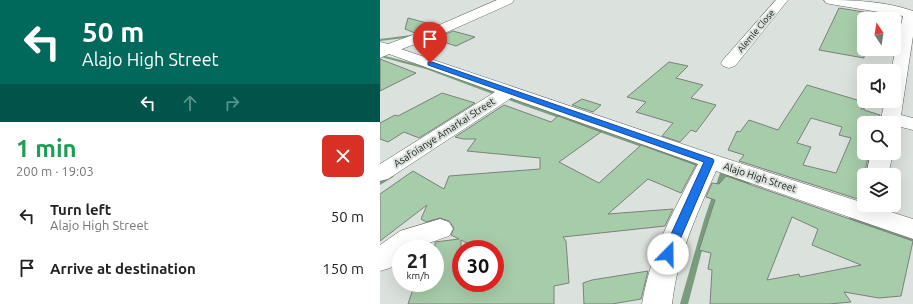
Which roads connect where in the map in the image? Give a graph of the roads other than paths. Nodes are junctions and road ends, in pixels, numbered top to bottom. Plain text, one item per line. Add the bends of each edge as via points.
1 (508, 0) edge
2 (782, 0) edge
3 (830, 0) edge
4 (383, 50) edge
5 (729, 62) dead end
6 (509, 90) junction
7 (892, 116) edge
8 (901, 122) edge
9 (913, 124) edge
10 (710, 161) junction
11 (380, 174) edge
12 (857, 206) edge
13 (875, 212) edge
14 (440, 229) dead end
15 (913, 229) edge
16 (380, 260) edge
17 (657, 304) edge

1 - 4 street via 442,29
2 - 5 street, Alemle Close
3 - 7 street via 910,14
4 - 6 street, Alajo High Street
6 - 10 street, Alajo High Street
6 - 11 street, Asafoianye Amarkai Street
8 - 9 street
10 - 12 street, Alajo High Street
10 - 17 street via 663,267
13 - 15 street, Alajo High Street
14 - 16 street via 409,238

